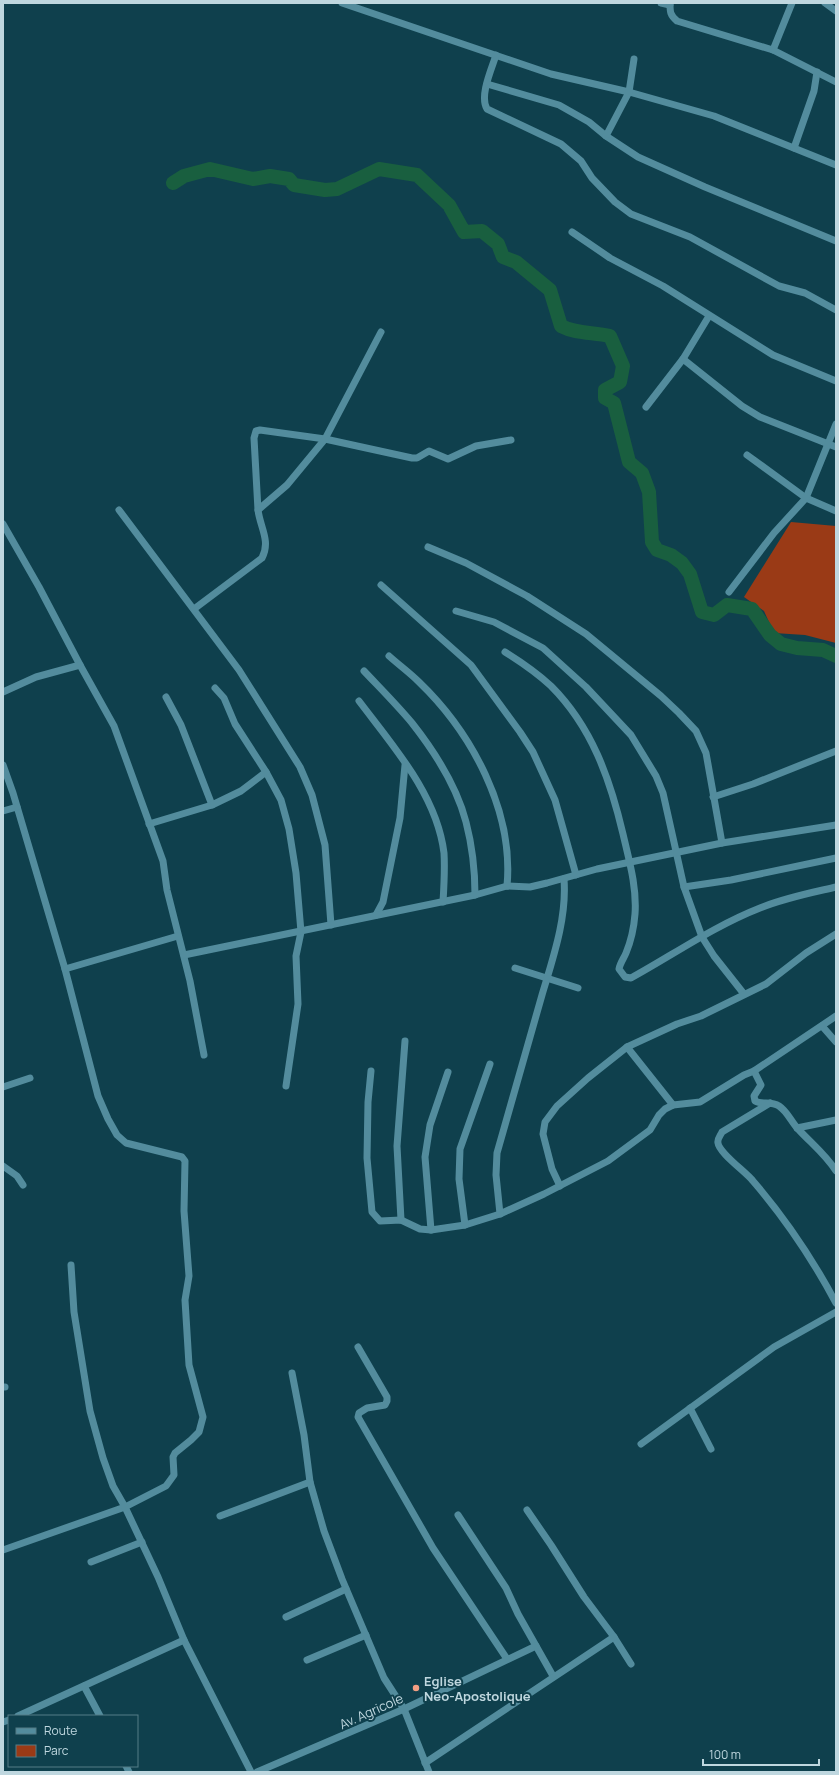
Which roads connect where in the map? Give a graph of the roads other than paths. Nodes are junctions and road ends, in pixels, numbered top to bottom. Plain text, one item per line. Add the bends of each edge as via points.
1 (342, 3) edge
2 (661, 3) edge
3 (792, 3) edge
4 (825, 3) edge
5 (670, 4) edge
6 (836, 11) edge
7 (773, 50) junction
8 (496, 55) junction
9 (634, 59) dead end
10 (817, 72) junction
11 (836, 82) edge
12 (487, 84) junction
13 (629, 92) junction
14 (606, 136) junction
15 (794, 148) junction
16 (836, 165) edge
17 (572, 232) dead end
18 (836, 241) edge
19 (836, 310) edge
20 (709, 316) junction
21 (380, 332) dead end
22 (683, 359) junction
23 (836, 381) edge
24 (646, 407) dead end
25 (836, 424) edge
26 (326, 440) junction
27 (511, 440) dead end
28 (828, 444) junction
29 (836, 447) edge
30 (747, 454) dead end
31 (806, 498) junction
32 (119, 510) dead end
33 (258, 510) junction
34 (836, 510) edge
35 (3, 524) edge
36 (428, 547) dead end
37 (382, 585) dead end
38 (729, 592) dead end
39 (194, 609) junction
40 (456, 611) dead end
41 (505, 652) dead end
42 (389, 656) dead end
43 (80, 665) junction
44 (364, 671) dead end
45 (215, 688) dead end
46 (3, 692) edge
47 (166, 697) dead end
48 (359, 701) dead end
49 (836, 751) edge
50 (405, 764) junction
51 (3, 765) edge
52 (266, 772) junction
53 (713, 797) junction
54 (212, 805) junction
55 (17, 807) junction
56 (3, 811) edge
57 (149, 824) junction
58 (836, 825) edge
59 (722, 843) junction
60 (676, 853) junction
61 (836, 858) edge
62 (630, 862) junction
63 (576, 875) junction
64 (564, 879) junction
65 (507, 886) junction
66 (684, 887) junction
67 (836, 887) edge
68 (476, 895) junction
69 (443, 902) junction
70 (376, 915) junction
71 (331, 925) junction
72 (301, 932) junction
73 (836, 934) edge
74 (178, 936) junction
75 (702, 936) junction
76 (184, 955) junction
77 (515, 968) dead end
78 (65, 969) junction
79 (547, 979) junction
80 (578, 988) dead end
81 (744, 994) junction
82 (836, 1016) edge
83 (822, 1026) junction
84 (405, 1041) dead end
85 (836, 1042) edge
86 (628, 1047) junction
87 (204, 1055) dead end
88 (490, 1064) dead end
89 (371, 1071) dead end
90 (754, 1071) junction
91 (448, 1072) dead end
92 (30, 1078) dead end
93 (286, 1086) dead end
94 (3, 1087) edge
95 (770, 1103) junction
96 (673, 1106) junction
97 (836, 1120) edge
98 (797, 1128) junction
99 (3, 1166) edge
100 (836, 1171) edge
101 (23, 1185) dead end
102 (560, 1186) junction
103 (500, 1214) junction
104 (401, 1220) junction
105 (465, 1224) junction
106 (431, 1230) junction
107 (71, 1265) dead end
108 (836, 1302) edge
109 (836, 1312) edge
110 (358, 1347) dead end
111 (292, 1373) dead end
112 (690, 1408) junction
113 (641, 1444) dead end
114 (711, 1449) dead end
115 (310, 1482) junction
116 (125, 1507) junction
117 (527, 1510) dead end
118 (458, 1515) dead end
119 (220, 1516) dead end
120 (142, 1542) junction
121 (3, 1550) edge
122 (91, 1562) dead end
123 (346, 1589) junction
124 (286, 1618) dead end
125 (366, 1636) junction
126 (614, 1637) junction
127 (184, 1640) junction
128 (536, 1646) junction
129 (507, 1659) junction
130 (306, 1660) dead end
131 (631, 1664) dead end
132 (554, 1676) junction
133 (84, 1686) junction
134 (404, 1709) junction
135 (20, 1715) edge
136 (99, 1715) edge
137 (425, 1763) junction
138 (251, 1772) edge
139 (257, 1772) edge
140 (430, 1772) edge

1 - 8 street
2 - 5 street
3 - 7 street
4 - 6 street
5 - 7 street via 669,11 677,21
7 - 10 street
8 - 12 street
8 - 13 street via 551,74
9 - 13 street
10 - 11 street
10 - 15 street via 814,91
12 - 14 street via 559,105 589,122
12 - 19 street via 484,100 487,109 562,144 581,161 592,178 615,202 630,214 690,237 779,286 805,293
13 - 14 street
13 - 15 street via 714,116
14 - 18 street via 638,157
15 - 16 street
17 - 20 street via 610,258 663,286
20 - 22 street
20 - 23 street via 745,335 774,355
21 - 26 street
22 - 24 street
22 - 28 street via 742,406 760,417
25 - 28 street
26 - 27 street via 412,458 418,458 429,451 448,459 476,446
26 - 33 street via 287,484
26 - 33 street via 264,430 256,431 254,438
28 - 29 street
28 - 31 street
30 - 31 street
31 - 34 street
31 - 38 street via 774,533
32 - 39 street
33 - 39 street via 266,541 262,558
35 - 43 street
36 - 53 street via 466,563 560,617 586,634 661,696 696,731 706,753
37 - 63 street via 471,665 534,752 555,800
39 - 71 street via 239,670 300,767 312,795 325,846
40 - 60 street via 494,622 543,648 617,719 631,735 656,776 663,793
41 - 62 street via 551,686 583,727 609,782
42 - 65 street via 419,682 455,724 486,776 502,821 509,864
43 - 46 street via 36,677
43 - 57 street via 114,726
44 - 68 street via 412,723 454,789 466,822
45 - 52 street via 224,698 235,724
47 - 54 street via 181,725
48 - 50 street
49 - 53 street
50 - 69 street via 432,810 440,835 444,853
50 - 70 street via 400,818 383,902
51 - 55 street
52 - 54 street via 241,791
52 - 72 street via 281,800 289,829
53 - 59 street
54 - 57 street
55 - 56 street
55 - 78 street
57 - 74 street via 163,861
58 - 59 street
59 - 60 street
60 - 62 street
60 - 66 street
61 - 66 street
62 - 63 street
62 - 75 street via 635,913 626,954 619,969 621,974 631,978
63 - 64 street
64 - 65 street via 530,886
64 - 79 street via 563,913
65 - 68 street
66 - 75 street
67 - 75 street via 759,908
68 - 69 street
69 - 70 street
70 - 71 street
71 - 72 street
72 - 76 street
72 - 93 street via 296,956 298,1004
73 - 81 street via 766,984
74 - 76 street
74 - 78 street
75 - 81 street via 714,956
76 - 87 street
77 - 79 street
78 - 116 street via 98,1096 117,1135 132,1146 182,1157 185,1161 184,1212 189,1276 185,1300 190,1365 203,1417 202,1424 199,1432 175,1453 174,1475 166,1486
79 - 80 street
79 - 103 street via 497,1153 496,1175
81 - 86 street via 701,1016 677,1024
82 - 83 street
83 - 85 street
83 - 90 street
84 - 104 street via 397,1146
86 - 96 street
86 - 102 street via 588,1078 545,1122 543,1134 546,1150
88 - 105 street via 460,1149 459,1180
89 - 104 street via 367,1158 372,1212 380,1220
90 - 95 street via 761,1085 754,1099
90 - 96 street via 700,1102
91 - 106 street via 430,1125 426,1150
92 - 94 street
95 - 98 street via 780,1107
95 - 108 street via 722,1132 718,1137 718,1143 768,1198 799,1241
96 - 102 street via 658,1115 650,1130 608,1161
97 - 98 street
98 - 100 street via 822,1151
99 - 101 street via 17,1176
102 - 103 street
103 - 105 street
104 - 106 street via 420,1230
105 - 106 street
107 - 116 street via 74,1312 90,1411 113,1486
109 - 112 street via 788,1338
110 - 129 street via 387,1401 385,1406 367,1408 359,1413 358,1417 433,1548
111 - 115 street
112 - 113 street
112 - 114 street
115 - 119 street
115 - 123 street via 324,1531
116 - 120 street
116 - 121 street
117 - 126 street via 552,1544 591,1607
118 - 128 street via 506,1588
120 - 122 street
120 - 127 street
123 - 124 street
123 - 125 street
125 - 130 street
125 - 134 street via 384,1678
126 - 131 street
126 - 132 street
127 - 133 street
127 - 138 street
128 - 129 street, Av. Agricole
128 - 132 street
129 - 134 street, Av. Agricole
132 - 137 street
133 - 135 street
133 - 136 street
134 - 137 street
134 - 139 street, Av. Agricole
137 - 140 street

